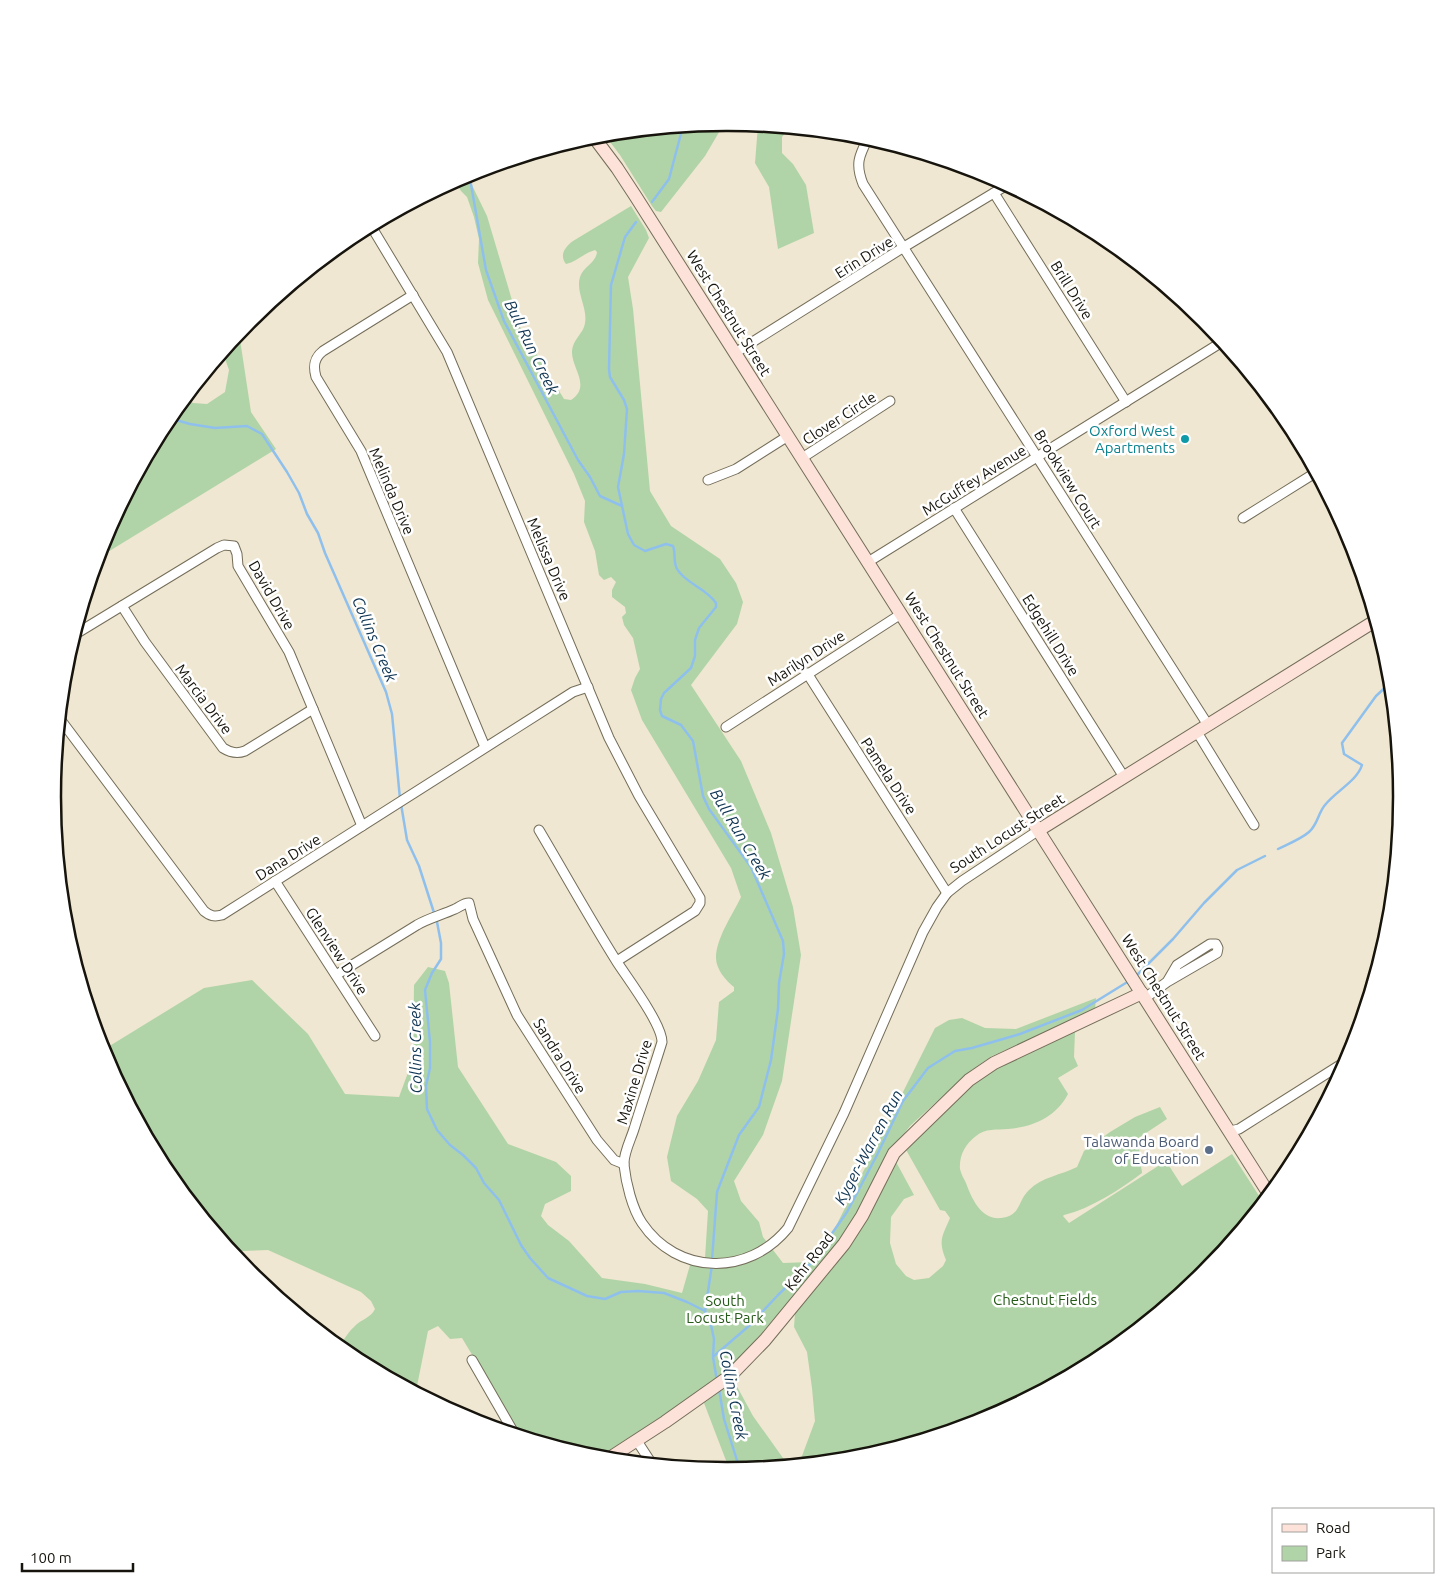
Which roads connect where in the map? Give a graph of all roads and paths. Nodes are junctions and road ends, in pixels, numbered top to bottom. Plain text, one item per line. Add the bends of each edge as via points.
1 (599, 144) edge
2 (864, 146) edge
3 (1000, 189) edge
4 (994, 193) junction
5 (375, 232) edge
6 (904, 247) junction
7 (413, 295) junction
8 (1216, 346) edge
9 (736, 353) junction
10 (890, 401) dead end
11 (1126, 402) junction
12 (788, 436) junction
13 (1038, 457) junction
14 (802, 458) junction
15 (1310, 476) edge
16 (708, 480) dead end
17 (954, 508) junction
18 (1243, 518) dead end
19 (868, 562) junction
20 (122, 606) junction
21 (902, 614) junction
22 (1370, 624) edge
23 (83, 630) edge
24 (807, 673) junction
25 (588, 687) junction
26 (313, 709) junction
27 (65, 726) edge
28 (726, 726) dead end
29 (1203, 728) junction
30 (485, 747) junction
31 (1124, 777) junction
32 (1254, 825) dead end
33 (362, 826) junction
34 (539, 830) dead end
35 (1039, 830) junction
36 (275, 881) junction
37 (947, 893) junction
38 (617, 961) junction
39 (336, 975) junction
40 (1167, 982) junction
41 (1138, 988) junction
42 (375, 1036) dead end
43 (1334, 1069) edge
44 (1230, 1132) junction
45 (624, 1164) junction
46 (1265, 1188) edge
47 (472, 1360) dead end
48 (510, 1426) edge
49 (637, 1440) junction
50 (617, 1453) edge
51 (648, 1458) edge

1 - 9 main road, West Chestnut Street
2 - 6 street, Brookview Court via 860,154 859,173 863,184
3 - 4 street, Erin Drive
4 - 6 street, Erin Drive
4 - 11 street, Brill Drive
5 - 7 street, Melissa Drive
6 - 9 street, Erin Drive
6 - 13 street, Brookview Court
7 - 25 street, Melissa Drive via 447,352
7 - 30 street, Melinda Drive via 323,351 314,369 360,451
8 - 11 street, McGuffey Avenue
9 - 12 main road, West Chestnut Street
10 - 14 street, Clover Circle
11 - 13 street, McGuffey Avenue
12 - 14 main road, West Chestnut Street
12 - 16 street via 736,469
13 - 17 street, McGuffey Avenue
13 - 29 street, Brookview Court
14 - 19 main road, West Chestnut Street
15 - 18 street
17 - 19 street, McGuffey Avenue
17 - 31 street, Edgehill Drive
19 - 21 main road, West Chestnut Street
20 - 23 street, David Drive
20 - 26 street, Marcia Drive via 227,751 246,752
20 - 26 street, David Drive via 217,548 234,546 238,566 289,652
21 - 24 street, Marilyn Drive
21 - 35 main road, West Chestnut Street
22 - 29 main road, South Locust Street
24 - 28 street, Marilyn Drive
24 - 37 street, Pamela Drive
25 - 30 street, Dana Drive via 573,692
25 - 38 street, Melissa Drive via 612,746 700,903 695,911
26 - 33 street, David Drive
27 - 36 street, Dana Drive via 204,911 210,915 222,915
29 - 31 main road, South Locust Street
29 - 32 street, Brookview Court
30 - 33 street, Dana Drive
31 - 35 main road, South Locust Street
33 - 36 street, Dana Drive
34 - 38 street, Maxine Drive
35 - 37 street, South Locust Street
35 - 41 main road, West Chestnut Street
36 - 39 street, Glenview Drive
37 - 45 street, South Locust Street via 922,932 848,1104 782,1236 741,1260 718,1264 693,1261 672,1253 658,1242 636,1214
38 - 45 street, Maxine Drive via 662,1037
39 - 42 street, Glenview Drive
39 - 45 street, Sandra Drive via 434,917 467,903 471,905 473,919 517,1014 597,1140 614,1160
40 - 40 street via 1217,953 1216,944 1210,944 1177,965
40 - 41 street
41 - 44 main road, West Chestnut Street
41 - 49 main road, Kehr Road via 994,1063 969,1080 894,1153 844,1244 766,1340 730,1376
43 - 44 street
44 - 46 main road, West Chestnut Street
47 - 48 street
49 - 50 main road, Kehr Road
49 - 51 street

